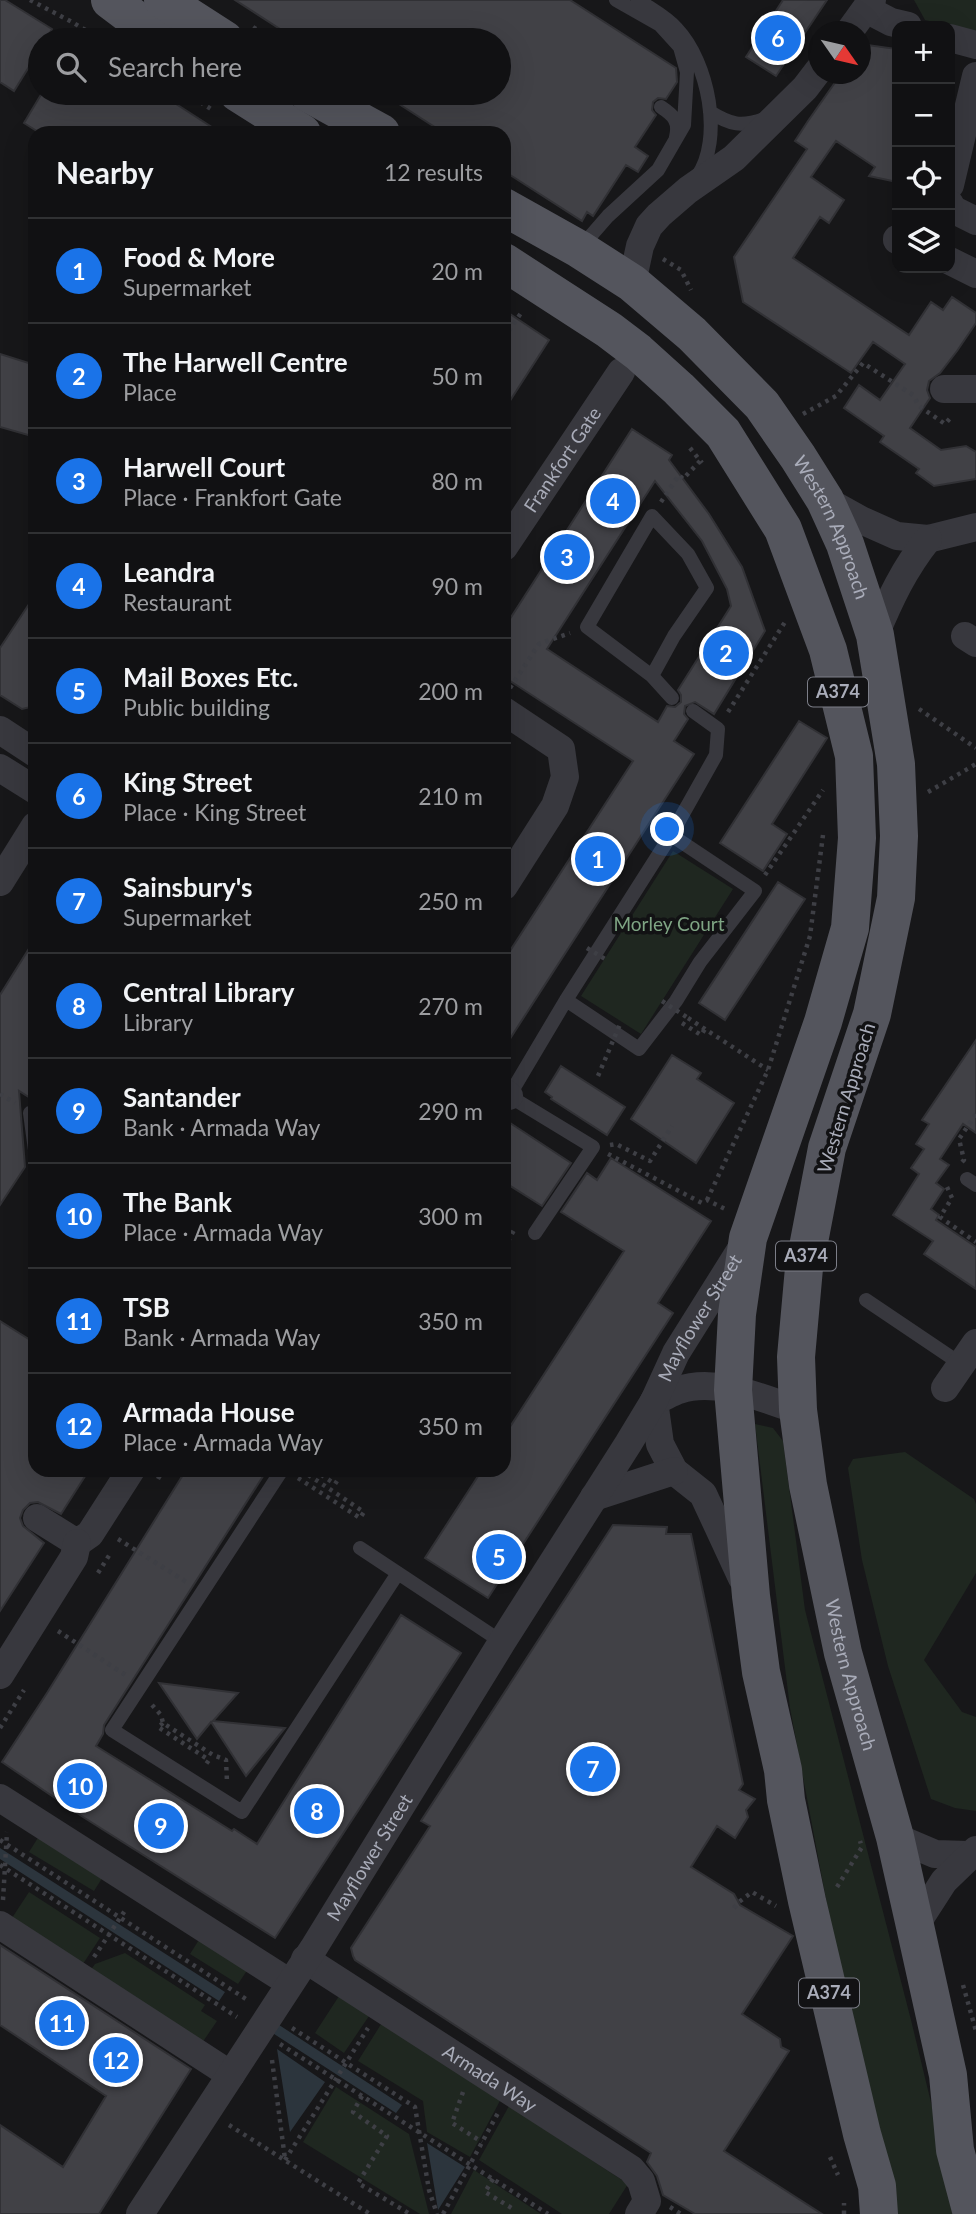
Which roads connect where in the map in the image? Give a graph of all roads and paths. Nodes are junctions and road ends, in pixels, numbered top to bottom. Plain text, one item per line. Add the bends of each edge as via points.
1 (30, 0) edge
2 (110, 0) edge
3 (163, 0) edge
4 (616, 0) edge
5 (638, 0) edge
6 (869, 4) edge
7 (857, 21) edge
8 (892, 22) edge
9 (82, 28) edge
10 (147, 28) edge
11 (206, 28) edge
12 (955, 39) edge
13 (976, 45) edge
14 (976, 76) edge
15 (808, 84) edge
16 (257, 105) edge
17 (330, 105) edge
18 (661, 107) dead end
19 (710, 112) junction
20 (774, 116) junction
21 (291, 126) edge
22 (368, 126) edge
23 (675, 145) junction
24 (955, 164) edge
25 (688, 190) junction
26 (954, 210) edge
27 (511, 211) edge
28 (976, 221) edge
29 (579, 249) junction
30 (955, 264) edge
31 (511, 267) edge
32 (976, 274) edge
33 (632, 283) junction
34 (525, 307) dead end
35 (511, 328) edge
36 (863, 363) dead end
37 (621, 372) dead end
38 (976, 388) edge
39 (944, 389) dead end
40 (794, 419) dead end
41 (685, 441) dead end
42 (700, 461) junction
43 (707, 471) dead end
44 (825, 500) junction
45 (652, 516) junction
46 (976, 527) edge
47 (511, 537) edge
48 (928, 539) junction
49 (587, 627) junction
50 (791, 634) dead end
51 (875, 635) junction
52 (652, 676) junction
53 (511, 687) edge
54 (673, 698) dead end
55 (917, 707) dead end
56 (693, 711) dead end
57 (511, 716) edge
58 (718, 729) junction
59 (0, 730) edge
60 (28, 748) edge
61 (976, 748) edge
62 (976, 764) edge
63 (4, 770) edge
64 (828, 783) dead end
65 (28, 785) edge
66 (925, 793) dead end
67 (825, 829) dead end
68 (671, 835) junction
69 (28, 837) edge
70 (511, 875) edge
71 (765, 875) dead end
72 (0, 882) edge
73 (587, 948) dead end
74 (605, 959) dead end
75 (566, 1000) junction
76 (664, 1007) junction
77 (621, 1022) dead end
78 (705, 1029) junction
79 (768, 1070) junction
80 (598, 1076) dead end
81 (511, 1088) edge
82 (511, 1096) edge
83 (976, 1114) edge
84 (672, 1126) dead end
85 (959, 1139) dead end
86 (593, 1147) junction
87 (707, 1200) junction
88 (940, 1217) dead end
89 (518, 1223) dead end
90 (750, 1231) junction
91 (534, 1233) dead end
92 (511, 1236) edge
93 (976, 1242) edge
94 (866, 1300) dead end
95 (968, 1353) edge
96 (945, 1388) dead end
97 (733, 1390) junction
98 (654, 1401) junction
99 (798, 1410) junction
100 (674, 1471) junction
101 (126, 1477) edge
102 (277, 1477) edge
103 (296, 1477) dead end
104 (312, 1477) edge
105 (324, 1477) edge
106 (337, 1481) dead end
107 (594, 1497) junction
108 (37, 1518) dead end
109 (87, 1534) junction
110 (360, 1548) dead end
111 (398, 1573) junction
112 (202, 1593) junction
113 (751, 1596) junction
114 (37, 1617) junction
115 (502, 1642) junction
116 (0, 1675) edge
117 (141, 1685) junction
118 (161, 1715) dead end
119 (163, 1723) junction
120 (213, 1755) dead end
121 (192, 1760) dead end
122 (4, 1801) edge
123 (891, 1827) junction
124 (0, 1840) edge
125 (7, 1844) junction
126 (972, 1853) edge
127 (2, 1866) edge
128 (139, 1888) junction
129 (835, 1890) dead end
130 (734, 1908) dead end
131 (120, 1917) junction
132 (813, 1921) junction
133 (1, 1926) edge
134 (915, 1926) junction
135 (109, 1935) junction
136 (305, 1959) junction
137 (81, 1979) junction
138 (290, 1983) junction
139 (380, 2009) junction
140 (266, 2028) junction
141 (348, 2063) junction
142 (230, 2075) junction
143 (948, 2075) junction
144 (337, 2080) junction
145 (466, 2082) dead end
146 (362, 2096) junction
147 (503, 2103) dead end
148 (208, 2111) junction
149 (419, 2133) junction
150 (482, 2142) junction
151 (976, 2153) edge
152 (830, 2157) dead end
153 (285, 2160) junction
154 (471, 2165) junction
155 (840, 2178) dead end
156 (494, 2179) junction
157 (861, 2207) edge
158 (515, 2210) dead end
159 (140, 2214) edge
160 (370, 2214) edge
161 (410, 2214) edge
162 (437, 2214) edge
163 (443, 2214) edge
164 (548, 2214) edge
165 (639, 2214) edge
166 (844, 2214) edge
167 (972, 2214) edge

1 - 9 path
2 - 10 main road
3 - 11 main road
4 - 23 lane via 660,25 680,47 687,72 686,102 684,125
5 - 19 lane via 676,27 690,45
6 - 7 street
6 - 8 street
12 - 13 street
14 - 24 street
15 - 20 street
16 - 21 main road
17 - 22 main road
18 - 23 lane via 674,115 679,126
19 - 20 lane via 727,123 748,125
19 - 25 lane via 711,143 703,169
20 - 25 street via 734,158
23 - 29 lane via 658,170
25 - 33 street via 649,226
26 - 28 street
27 - 29 main road, Western Approach / A374
29 - 33 main road, Western Approach / A374
30 - 32 street
31 - 90 main road, A374 via 638,352 723,433 783,529 828,650 854,757 857,838 850,928 823,1022
33 - 44 main road, Western Approach / A374 via 692,334 762,405
34 - 35 path
36 - 40 path via 836,396
37 - 47 street, Frankfort Gate
38 - 39 street
41 - 42 path
42 - 43 path
42 - 45 path via 683,479 679,475
44 - 48 street via 897,536
44 - 51 main road, Western Approach / A374
45 - 49 lane
45 - 52 lane via 688,554 706,588
46 - 48 street
48 - 51 street via 892,592
49 - 52 lane
49 - 53 path via 539,644
50 - 58 path via 785,621
51 - 99 main road, Western Approach / A374 via 897,764 896,898 872,1014 827,1148 804,1268 796,1357
52 - 54 lane
55 - 61 path
56 - 58 lane
57 - 70 street via 561,749 565,777 555,806
58 - 68 lane via 716,755
59 - 60 street
62 - 66 path
63 - 65 street
64 - 71 path
67 - 79 path via 810,936
68 - 75 lane
68 - 76 lane via 755,891
69 - 72 street
73 - 74 path, bridge
75 - 76 lane via 639,1049
75 - 81 lane
76 - 78 path, bridge
76 - 78 path via 701,1035
77 - 80 path, bridge
78 - 79 path
79 - 87 path
82 - 86 lane
83 - 85 path
84 - 86 path via 650,1161 616,1144
86 - 87 path via 702,1203
86 - 91 lane
87 - 90 path
88 - 93 path
89 - 92 path
90 - 97 main road, A374 via 737,1314
90 - 98 street, Mayflower Street via 676,1353
94 - 95 lane
95 - 96 street
97 - 98 street, Mayflower Street via 702,1386
97 - 99 street, Mayflower Street
97 - 113 main road, A374
98 - 100 street, Mayflower Street via 660,1444
98 - 107 street, Mayflower Street
99 - 123 main road, Western Approach / A374 via 808,1485 843,1653
100 - 107 street
100 - 113 street, Mayflower Street via 703,1494
101 - 109 street
102 - 112 lane
103 - 104 path via 360,1518 364,1512
105 - 106 path
107 - 115 street, Mayflower Street
108 - 109 street
109 - 112 path
109 - 114 street
110 - 111 lane
111 - 115 lane
111 - 117 lane via 242,1812 112,1730
112 - 117 lane
113 - 132 main road, A374 via 761,1672
114 - 116 street
114 - 117 path
115 - 136 street, Mayflower Street
118 - 119 path
119 - 120 path
119 - 121 path via 158,1727 209,1760 204,1768
122 - 125 path
122 - 128 street
123 - 126 street via 935,1854
123 - 129 path via 856,1824 862,1847
123 - 134 main road, Western Approach / A374
124 - 125 path
125 - 127 path
125 - 131 path
126 - 134 street via 944,1881
127 - 133 path
127 - 135 path
128 - 131 path
128 - 138 street
130 - 132 path via 752,1892 794,1917
131 - 135 path
131 - 140 path
132 - 157 main road, A374 via 877,2186
133 - 137 street
134 - 143 main road, Western Approach / A374
135 - 137 path
135 - 140 path
136 - 138 street, Mayflower Street
136 - 139 street, Armada Way
137 - 142 street
138 - 140 street, Mayflower Street
139 - 141 path
139 - 165 street, Armada Way via 631,2169 641,2181 647,2202
140 - 141 path
140 - 142 street, Mayflower Street
140 - 144 path
140 - 153 path
141 - 144 path
141 - 149 path via 415,2107
142 - 148 street, Mayflower Street
143 - 151 main road
143 - 167 main road, Western Approach / A374 via 955,2150
144 - 146 path
144 - 153 path
145 - 150 path via 452,2123
146 - 149 path
146 - 161 path via 353,2112 387,2136 358,2183
147 - 150 path
148 - 153 path
148 - 159 street, Mayflower Street
149 - 154 path
149 - 162 path
150 - 154 path
152 - 155 path
153 - 160 path
154 - 156 path
154 - 163 path
156 - 158 path via 485,2192
156 - 164 path
157 - 166 path

